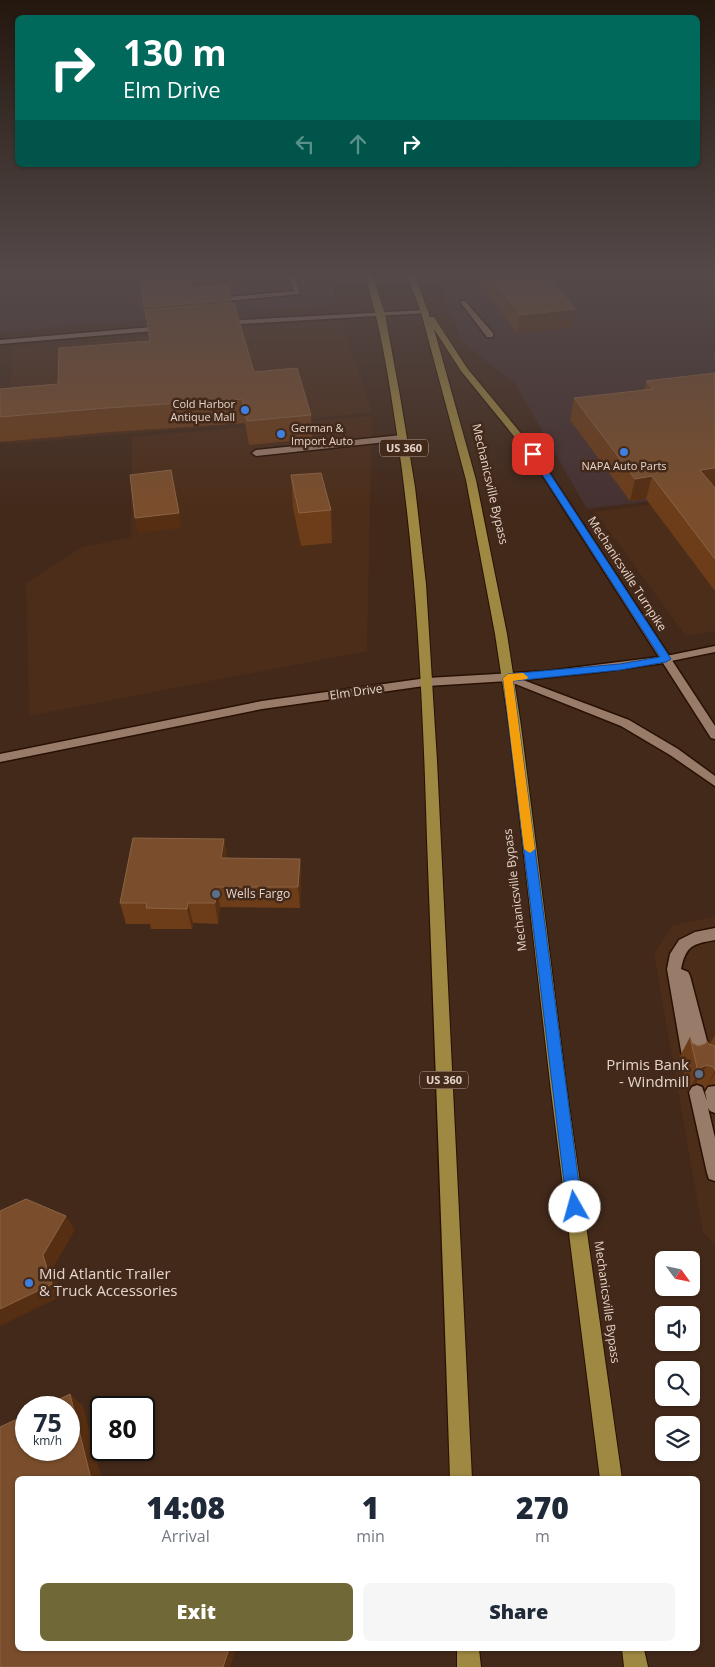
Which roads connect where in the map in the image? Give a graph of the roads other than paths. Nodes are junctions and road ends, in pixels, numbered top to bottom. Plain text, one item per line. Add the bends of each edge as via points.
1 (387, 351) edge
2 (436, 351) edge
3 (452, 351) edge
4 (402, 438) junction
5 (256, 453) dead end
6 (533, 454) joint
7 (715, 649) edge
8 (666, 659) junction
9 (508, 678) junction
10 (427, 682) junction
11 (715, 735) edge
12 (0, 758) edge
13 (715, 782) edge
14 (715, 934) edge
15 (677, 954) junction
16 (689, 1056) edge
17 (704, 1056) edge
18 (697, 1092) edge
19 (715, 1173) edge
20 (461, 1476) edge
21 (610, 1476) edge
22 (468, 1651) edge
23 (633, 1651) edge
24 (469, 1667) edge
25 (636, 1667) edge

1 - 4 highway, US 360
2 - 9 highway, Mechanicsville Bypass via 471,480
3 - 6 highway
4 - 5 main road
4 - 10 highway, US 360 via 418,545
6 - 8 main road, Mechanicsville Turnpike
7 - 8 main road, Elm Drive
8 - 9 main road, Elm Drive
8 - 11 main road, Mechanicsville Turnpike
9 - 10 main road, Elm Drive
9 - 13 main road via 625,723 674,752
9 - 21 highway, Mechanicsville Bypass
10 - 12 main road, Elm Drive via 262,705
10 - 20 highway, US 360
14 - 15 main road via 695,938 684,944
15 - 16 main road via 674,969
15 - 17 main road
18 - 19 main road
22 - 24 highway
23 - 25 highway

